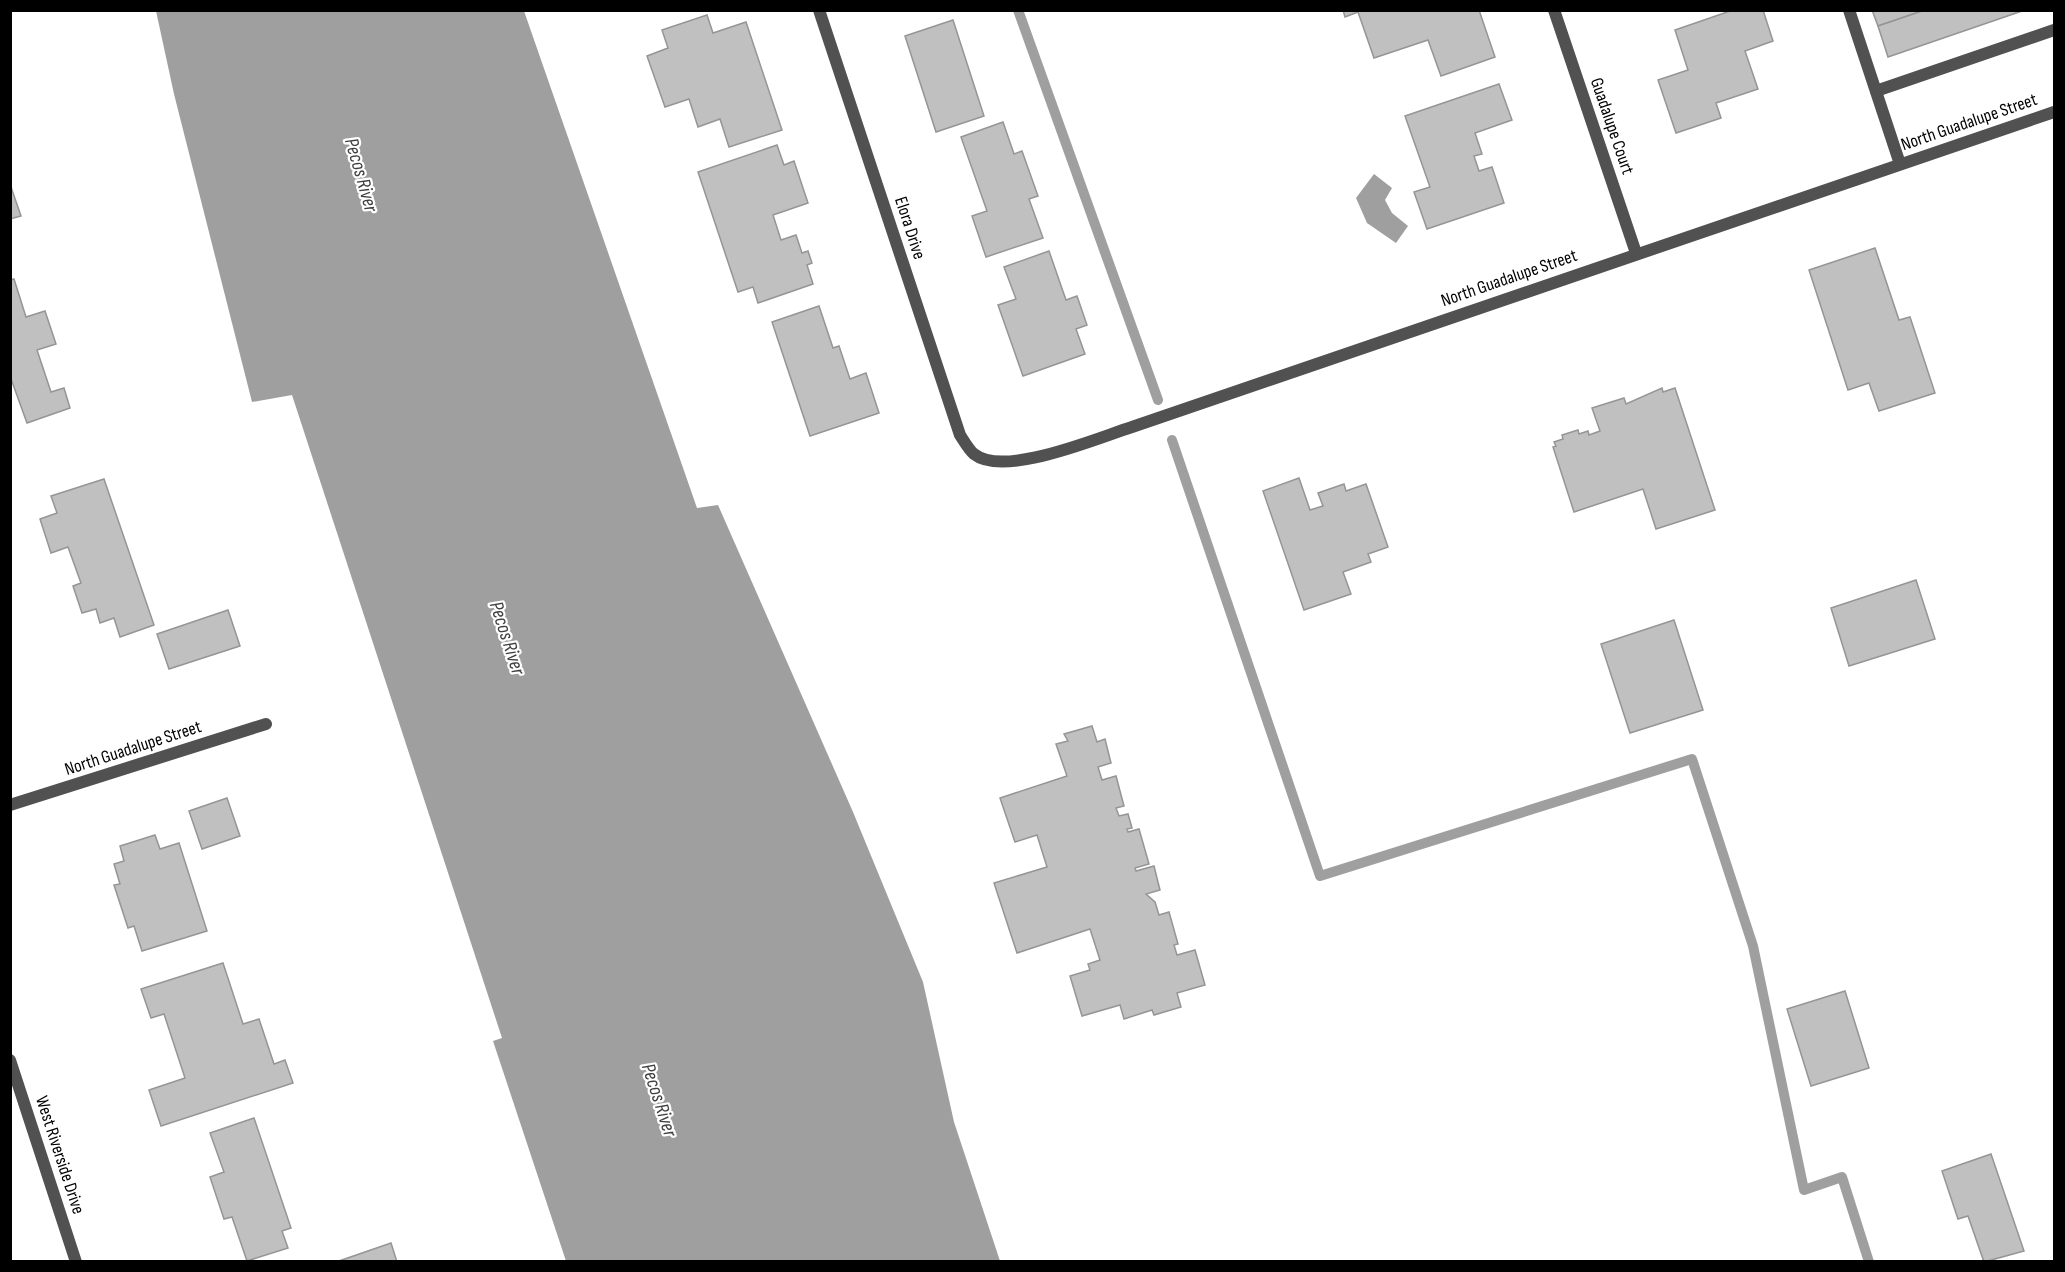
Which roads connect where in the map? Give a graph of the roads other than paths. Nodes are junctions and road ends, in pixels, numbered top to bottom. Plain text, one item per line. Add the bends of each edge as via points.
1 (819, 10) edge
2 (1554, 10) edge
3 (1849, 10) edge
4 (2055, 30) edge
5 (1876, 91) junction
6 (2055, 112) edge
7 (1900, 164) junction
8 (1636, 253) junction
9 (974, 454) joint
10 (266, 724) dead end
11 (10, 805) edge
12 (10, 1060) edge
13 (76, 1262) edge

1 - 9 street, Elora Drive via 960,435
2 - 8 street, Guadalupe Court
3 - 5 street
4 - 5 street
5 - 7 street
6 - 7 street, North Guadalupe Street
7 - 8 street, North Guadalupe Street
8 - 9 street, North Guadalupe Street via 1021,462 998,463
10 - 11 street, North Guadalupe Street
12 - 13 street, West Riverside Drive

